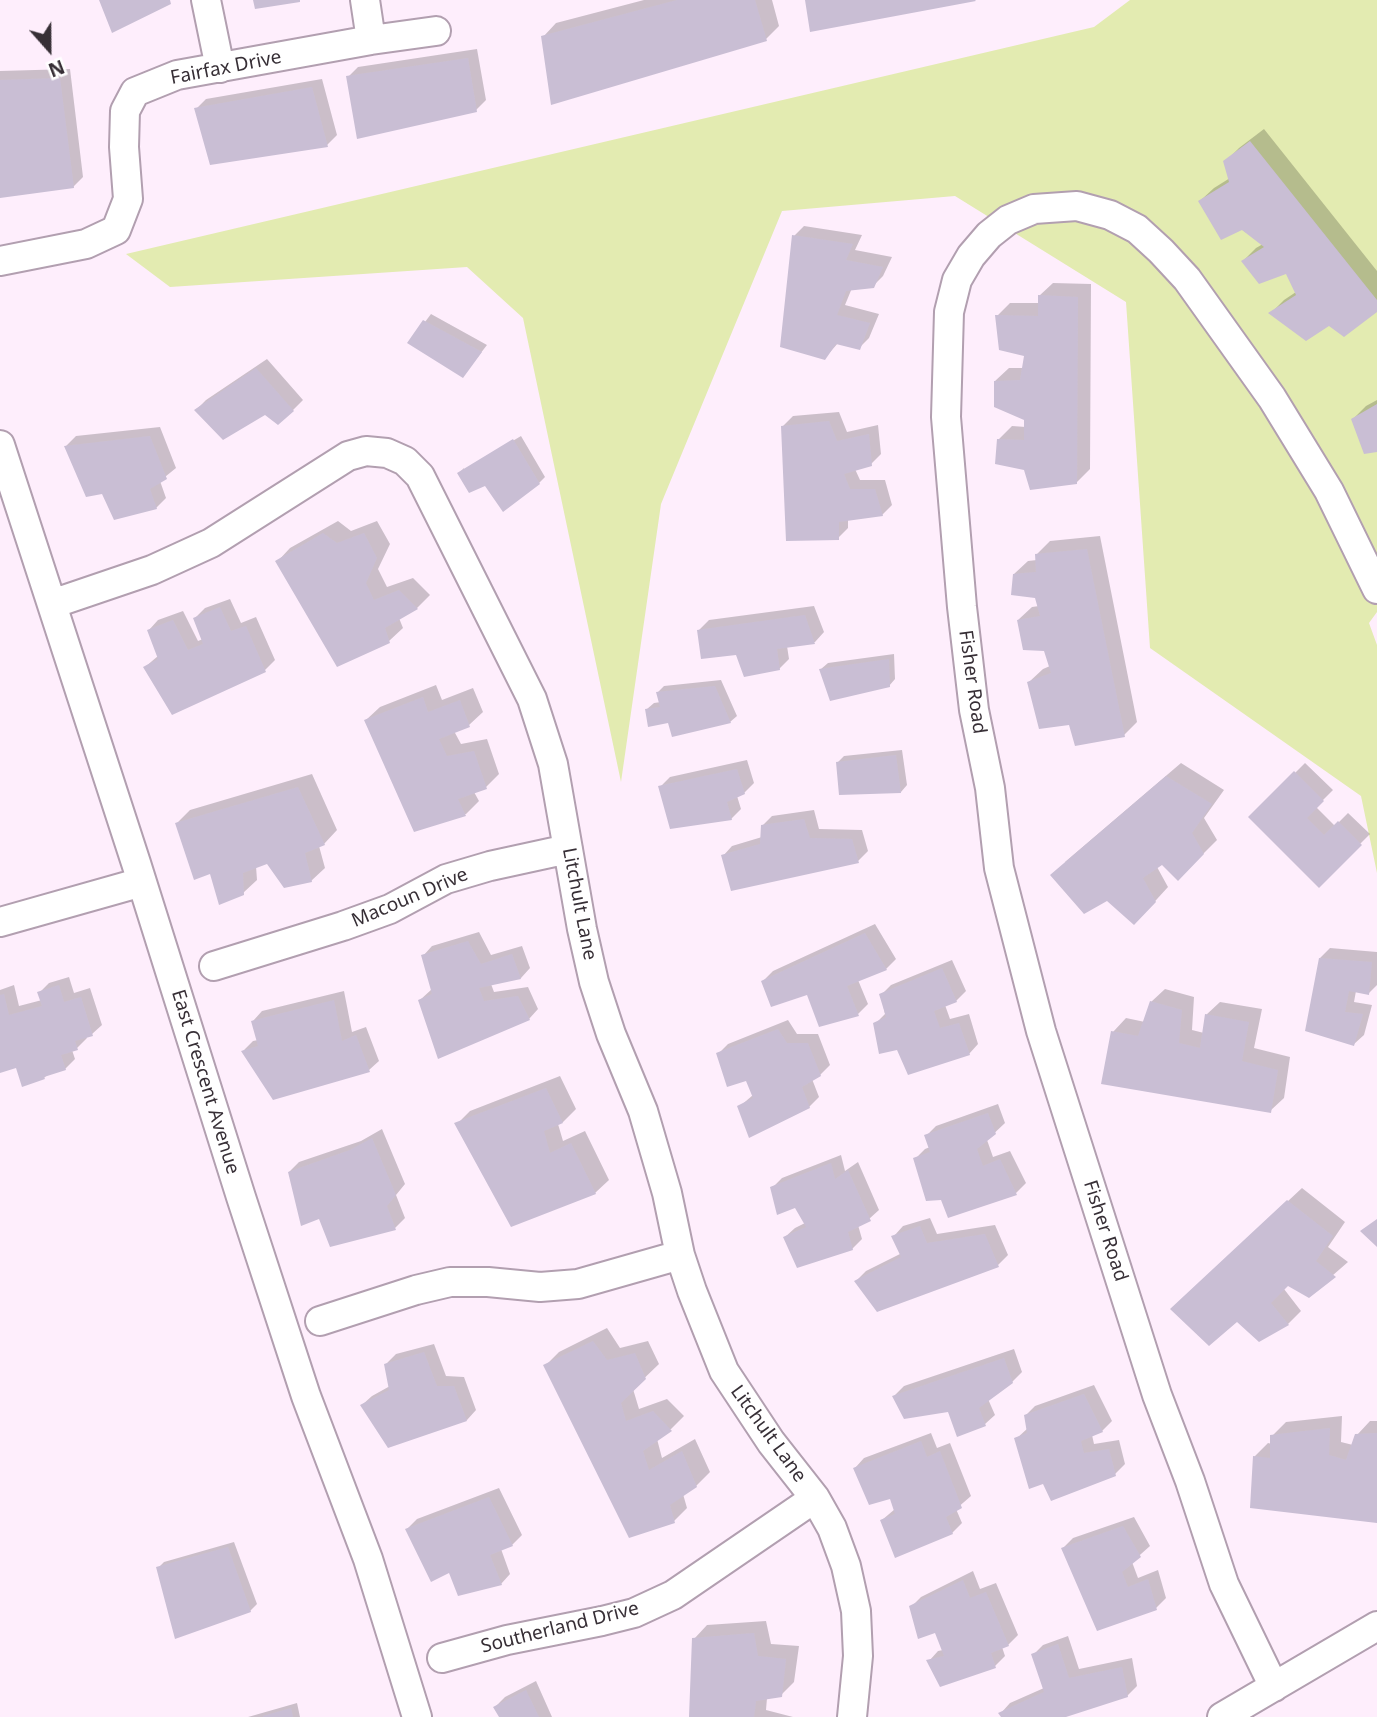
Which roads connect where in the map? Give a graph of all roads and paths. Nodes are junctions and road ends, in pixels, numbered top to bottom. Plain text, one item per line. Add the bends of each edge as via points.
1 (206, 0) edge
2 (365, 0) edge
3 (436, 31) dead end
4 (371, 40) junction
5 (220, 68) junction
6 (1, 261) edge
7 (0, 445) edge
8 (1377, 589) edge
9 (52, 604) junction
10 (568, 849) junction
11 (142, 882) junction
12 (0, 922) edge
13 (214, 966) dead end
14 (680, 1255) junction
15 (320, 1321) dead end
16 (815, 1498) junction
17 (1377, 1626) edge
18 (442, 1658) dead end
19 (1274, 1687) junction
20 (417, 1717) edge
21 (852, 1717) edge
22 (1222, 1717) edge

1 - 5 street
2 - 4 street
3 - 4 street, Fairfax Drive
4 - 5 street, Fairfax Drive
5 - 6 street, Fairfax Drive via 177,75 135,92 125,111 128,199 116,230 86,244
7 - 9 street, East Crescent Avenue
8 - 19 street, Fisher Road via 1329,491 1272,398 1187,279 1137,229 1077,206 1034,209 989,235 957,281 949,312 946,417 974,710 990,788 999,868 1041,1031 1157,1395 1224,1584
9 - 10 street, Litchult Lane via 152,570 211,543 348,457 366,451 405,461 420,476 532,699 553,764
9 - 11 street, East Crescent Avenue
10 - 13 street, Macoun Drive via 446,879 390,909
10 - 14 street, Litchult Lane via 594,982 643,1111
11 - 12 street
11 - 20 street, East Crescent Avenue via 306,1395 369,1559
14 - 15 street via 578,1284 450,1283
14 - 16 street, Litchult Lane via 724,1371
16 - 18 street, Southerland Drive via 673,1595 634,1613
16 - 21 street, Litchult Lane via 846,1566 856,1611 858,1656
17 - 19 street
19 - 22 street

